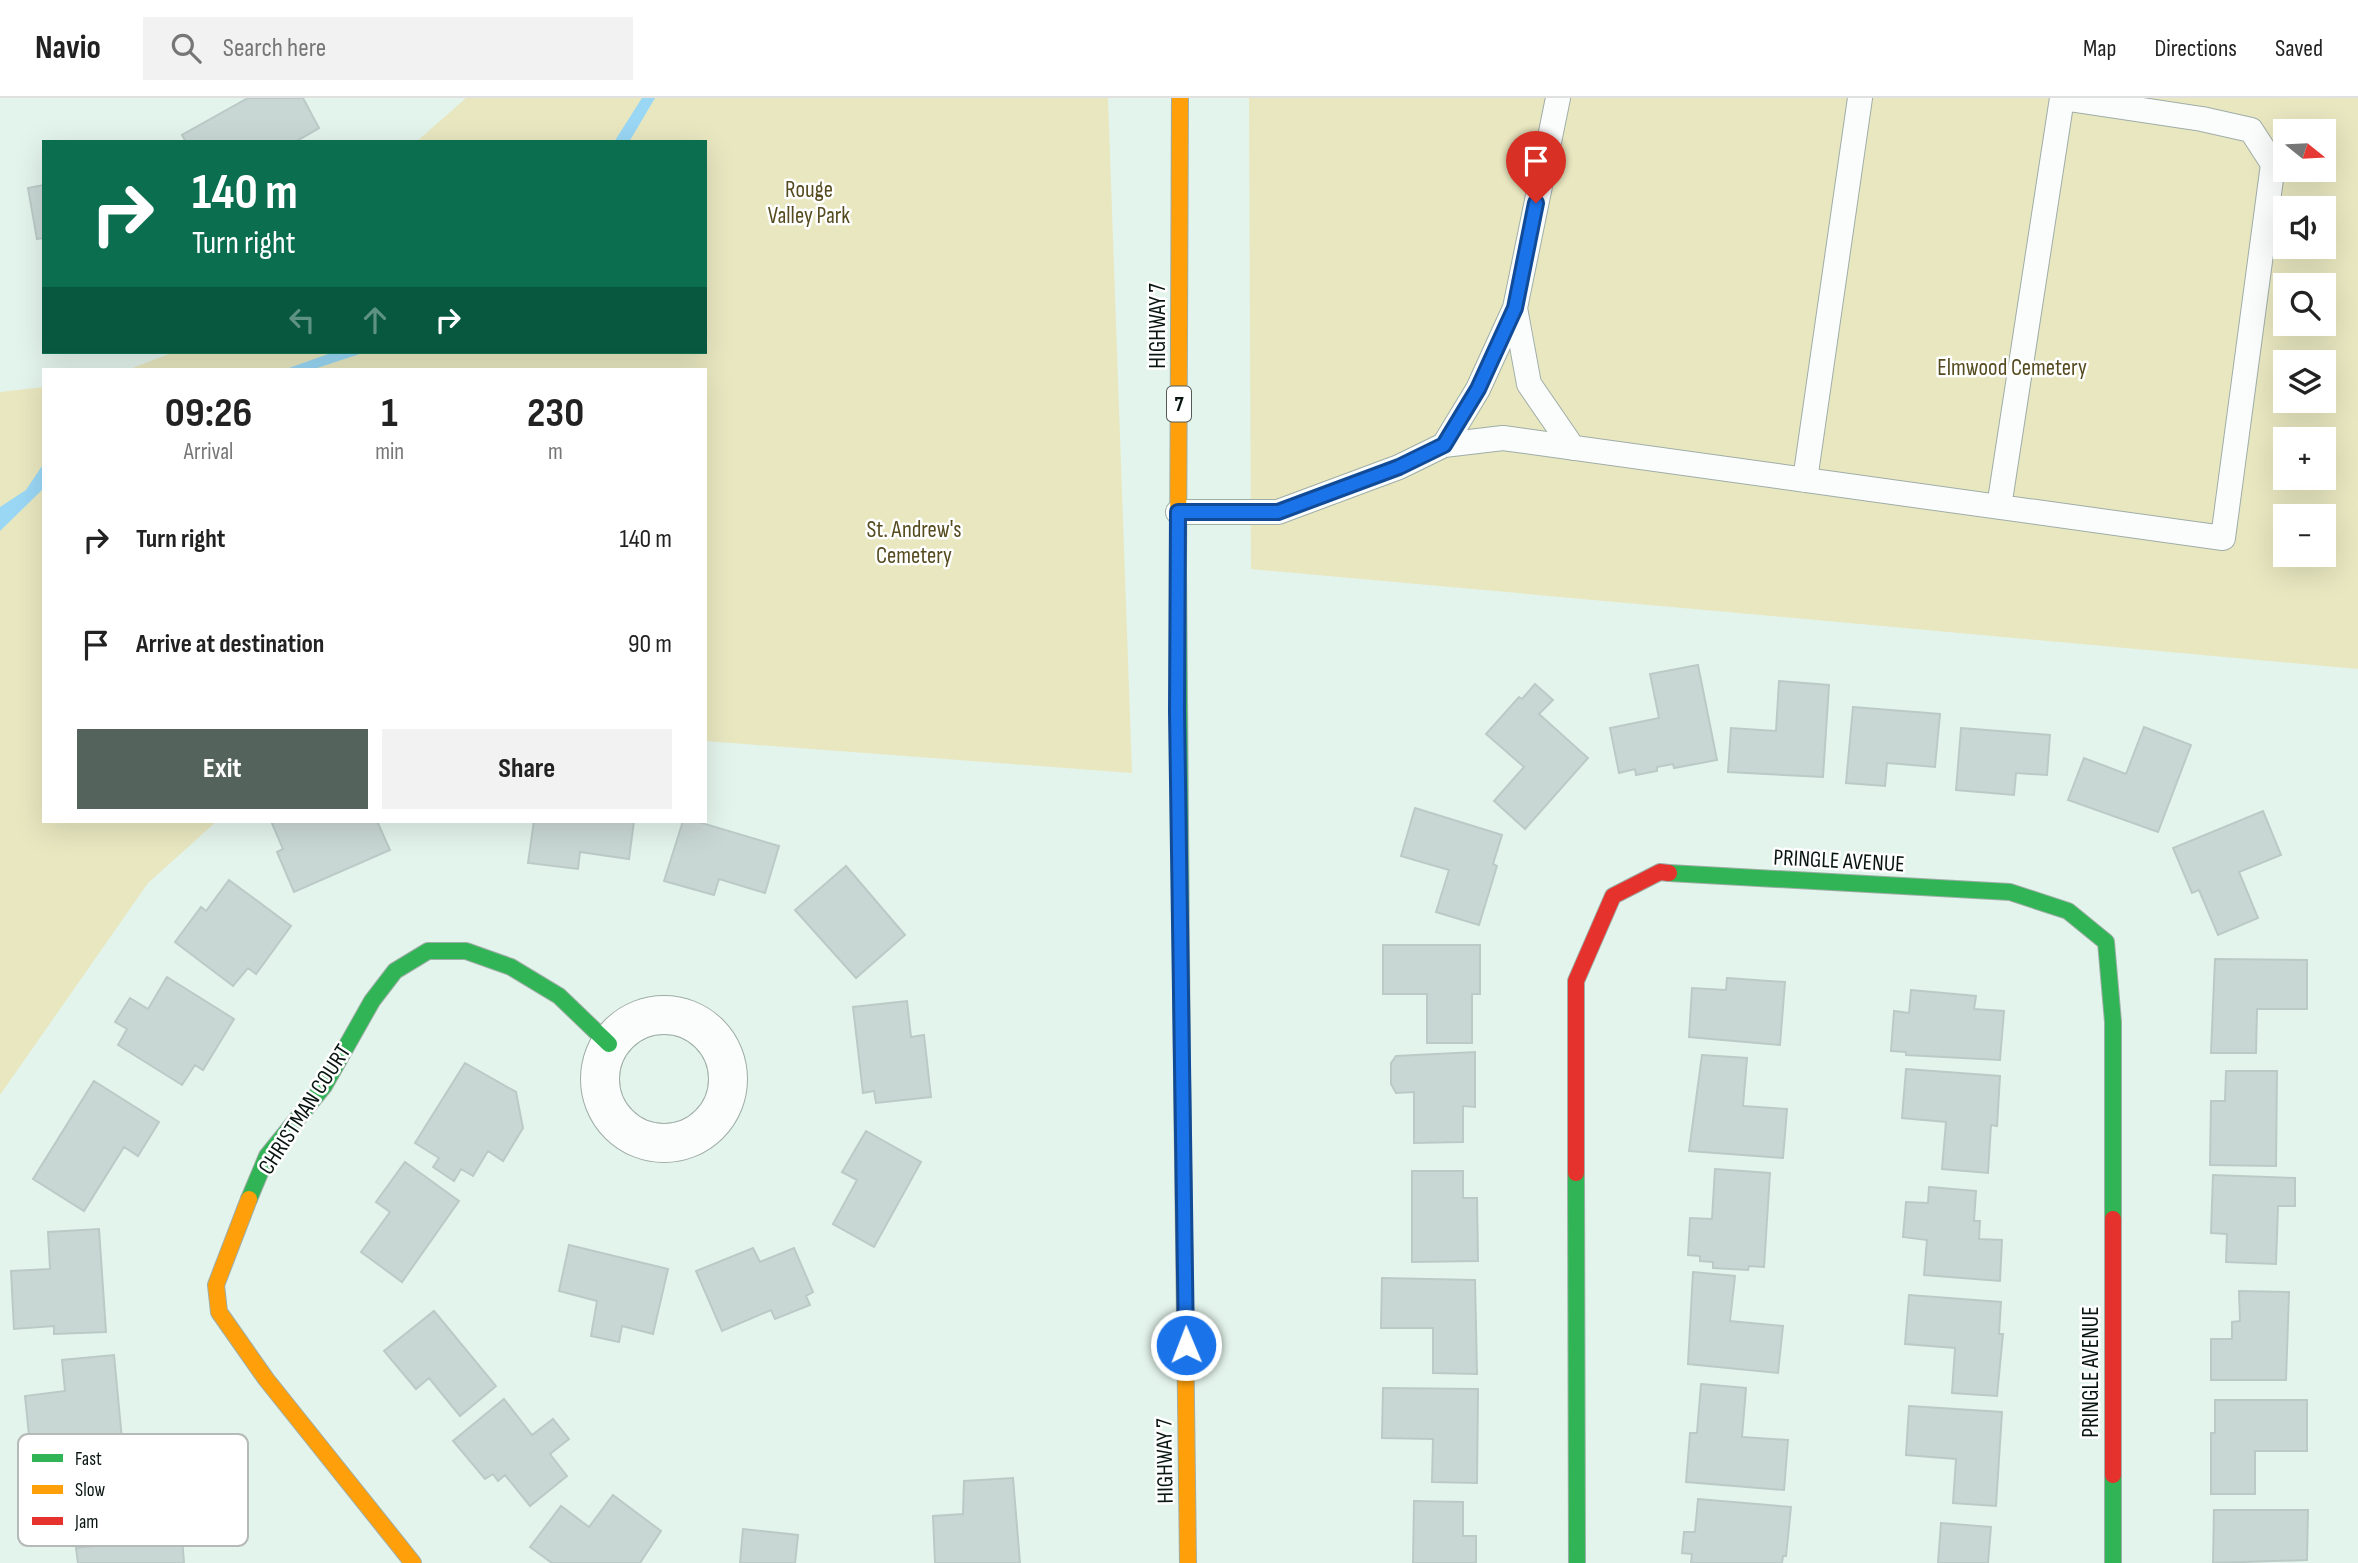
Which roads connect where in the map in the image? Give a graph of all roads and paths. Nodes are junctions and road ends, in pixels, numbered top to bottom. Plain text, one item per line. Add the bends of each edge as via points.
1 (1180, 98) edge
2 (1558, 98) edge
3 (1860, 98) edge
4 (2062, 98) edge
5 (1515, 308) junction
6 (1444, 445) junction
7 (1573, 448) junction
8 (1805, 480) junction
9 (1999, 507) junction
10 (1178, 512) junction
11 (609, 1044) dead end
12 (413, 1563) edge
13 (1188, 1563) edge
14 (1577, 1563) edge
15 (2113, 1563) edge

1 - 10 street, HIGHWAY 7 / 7
2 - 5 lane
3 - 8 lane
4 - 9 lane
4 - 9 lane via 2250,130 2273,164 2223,538
5 - 6 lane via 1478,389
5 - 7 lane via 1529,384
6 - 7 lane via 1503,438
6 - 10 lane via 1399,467 1278,512
7 - 8 lane
8 - 9 lane
10 - 13 street, HIGHWAY 7 / 7
11 - 12 street, CHRISTMAN COURT via 559,996 511,967 466,951 428,951 396,971 372,1001 324,1086 267,1156 230,1245 216,1285 219,1312 266,1379
14 - 15 street, PRINGLE AVENUE via 1576,981 1613,896 1660,872 2010,892 2068,911 2106,942 2113,1022

